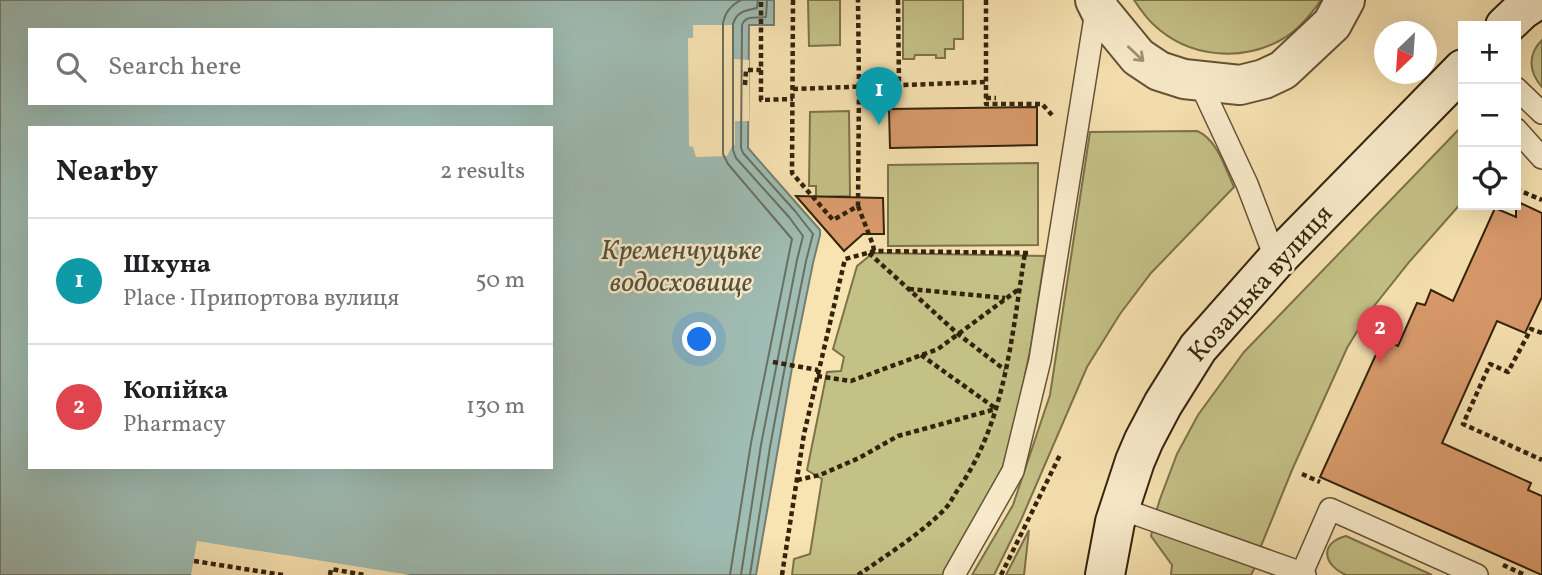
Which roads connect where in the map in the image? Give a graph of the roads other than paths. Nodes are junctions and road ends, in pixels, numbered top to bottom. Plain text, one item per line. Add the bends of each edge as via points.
1 (1362, 0) edge
2 (1537, 0) edge
3 (1096, 3) edge
4 (1338, 12) edge
5 (1511, 21) edge
6 (1458, 74) edge
7 (1199, 81) junction
8 (1521, 93) edge
9 (1542, 113) edge
10 (1521, 135) edge
11 (1542, 158) edge
12 (1276, 260) junction
13 (1119, 508) junction
14 (1303, 574) edge
15 (954, 575) edge
16 (1105, 575) edge
17 (1477, 575) edge

1 - 4 main road
2 - 5 main road
3 -> 7 main road via 1138,57 1159,71
3 - 15 lane via 1040,360 1013,471
4 - 7 main road via 1283,70 1240,85
6 - 12 main road, Козацька вулиця
7 - 12 lane
8 - 9 lane
10 - 11 lane
12 - 13 main road, Козацька вулиця via 1198,348 1144,440
13 - 14 lane
13 - 16 main road, Козацька вулиця
14 - 17 lane via 1331,509

